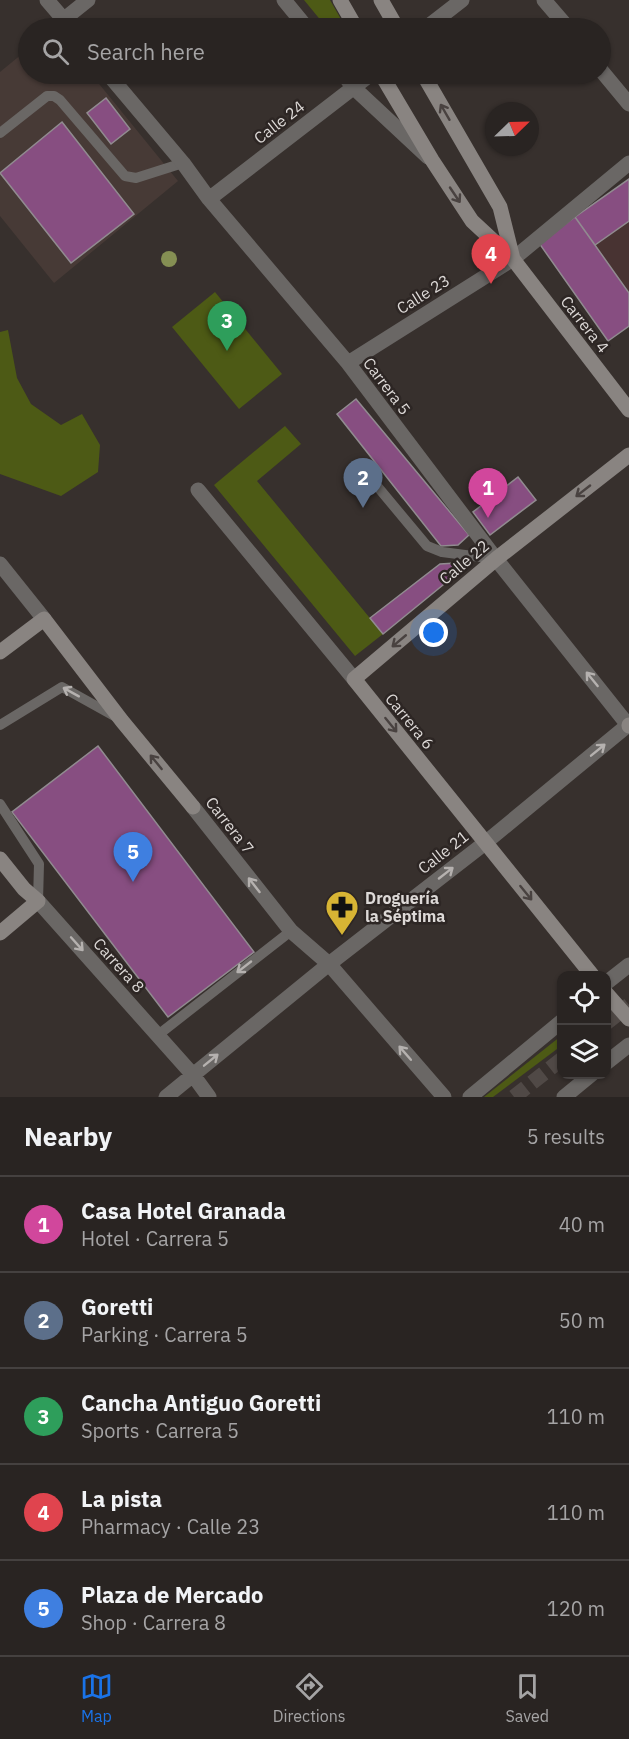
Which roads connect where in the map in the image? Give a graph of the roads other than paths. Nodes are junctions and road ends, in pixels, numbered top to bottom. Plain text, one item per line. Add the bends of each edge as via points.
1 (47, 0) edge
2 (88, 0) edge
3 (284, 0) edge
4 (340, 0) edge
5 (381, 0) edge
6 (462, 0) edge
7 (544, 0) edge
8 (62, 18) edge
9 (72, 18) edge
10 (299, 18) edge
11 (350, 18) edge
12 (391, 18) edge
13 (439, 18) edge
14 (559, 18) edge
15 (611, 82) edge
16 (116, 84) edge
17 (351, 84) edge
18 (357, 84) edge
19 (387, 84) edge
20 (429, 84) edge
21 (353, 87) junction
22 (629, 104) edge
23 (0, 133) edge
24 (432, 160) junction
25 (183, 163) junction
26 (629, 163) edge
27 (209, 199) junction
28 (513, 259) junction
29 (348, 363) junction
30 (629, 410) edge
31 (629, 455) edge
32 (367, 474) dead end
33 (198, 490) dead end
34 (496, 559) junction
35 (0, 564) edge
36 (6, 579) edge
37 (44, 619) junction
38 (0, 652) edge
39 (354, 679) junction
40 (122, 720) junction
41 (0, 725) edge
42 (629, 725) edge
43 (0, 804) edge
44 (193, 807) joint
45 (485, 843) junction
46 (0, 860) edge
47 (38, 901) junction
48 (291, 931) junction
49 (0, 933) edge
50 (329, 964) junction
51 (629, 965) edge
52 (589, 971) edge
53 (611, 979) edge
54 (611, 999) edge
55 (629, 1019) edge
56 (557, 1024) edge
57 (158, 1035) junction
58 (629, 1045) edge
59 (611, 1059) edge
60 (193, 1075) junction
61 (586, 1079) edge
62 (166, 1097) edge
63 (209, 1097) edge
64 (444, 1097) edge
65 (470, 1097) edge
66 (564, 1097) edge

1 - 8 street
2 - 9 street
3 - 10 street
4 - 11 main road
5 - 12 main road
6 - 13 street
7 - 14 street
15 - 22 street
16 - 25 street, Carrera 5
17 - 21 street, Carrera 4
18 - 21 street, Calle 24
19 - 24 main road, Carrera 4
28 -> 20 main road, Carrera 4 via 500,207
21 - 24 street, Carrera 4
21 - 27 street, Calle 24
23 - 25 lane via 47,96 54,96 125,176 136,178
24 -> 28 main road, Carrera 4 via 472,221
25 - 27 street, Carrera 5
26 - 28 street, Calle 23
27 - 29 street, Carrera 5
28 - 29 street, Calle 23
28 - 30 main road, Carrera 4
29 - 34 street, Carrera 5
31 -> 34 main road, Calle 22
32 - 34 lane via 427,546 442,552
33 - 39 street, Carrera 6
34 -> 39 main road, Calle 22
42 -> 34 street, Carrera 5
35 - 36 street, Carrera 7
36 - 37 street, Carrera 7
37 - 38 main road
37 - 40 main road, Carrera 7
39 -> 45 main road, Carrera 6
40 -> 41 lane via 62,687
44 -> 40 main road, Carrera 7
45 -> 42 street, Calle 21
43 - 47 lane via 39,864
48 -> 44 street, Carrera 7
50 -> 45 street, Calle 21
45 -> 52 main road, Carrera 6
46 - 47 main road, Carrera 8
47 - 49 main road
47 -> 57 street, Carrera 8
48 - 50 street, Carrera 7
48 -> 57 lane
60 -> 50 street, Calle 21
64 -> 50 street, Carrera 7
51 - 53 street
54 - 55 main road
56 - 65 street
57 - 60 street, Carrera 8
58 - 59 street
60 - 62 street, Calle 21
60 - 63 street, Carrera 8
61 - 66 street

